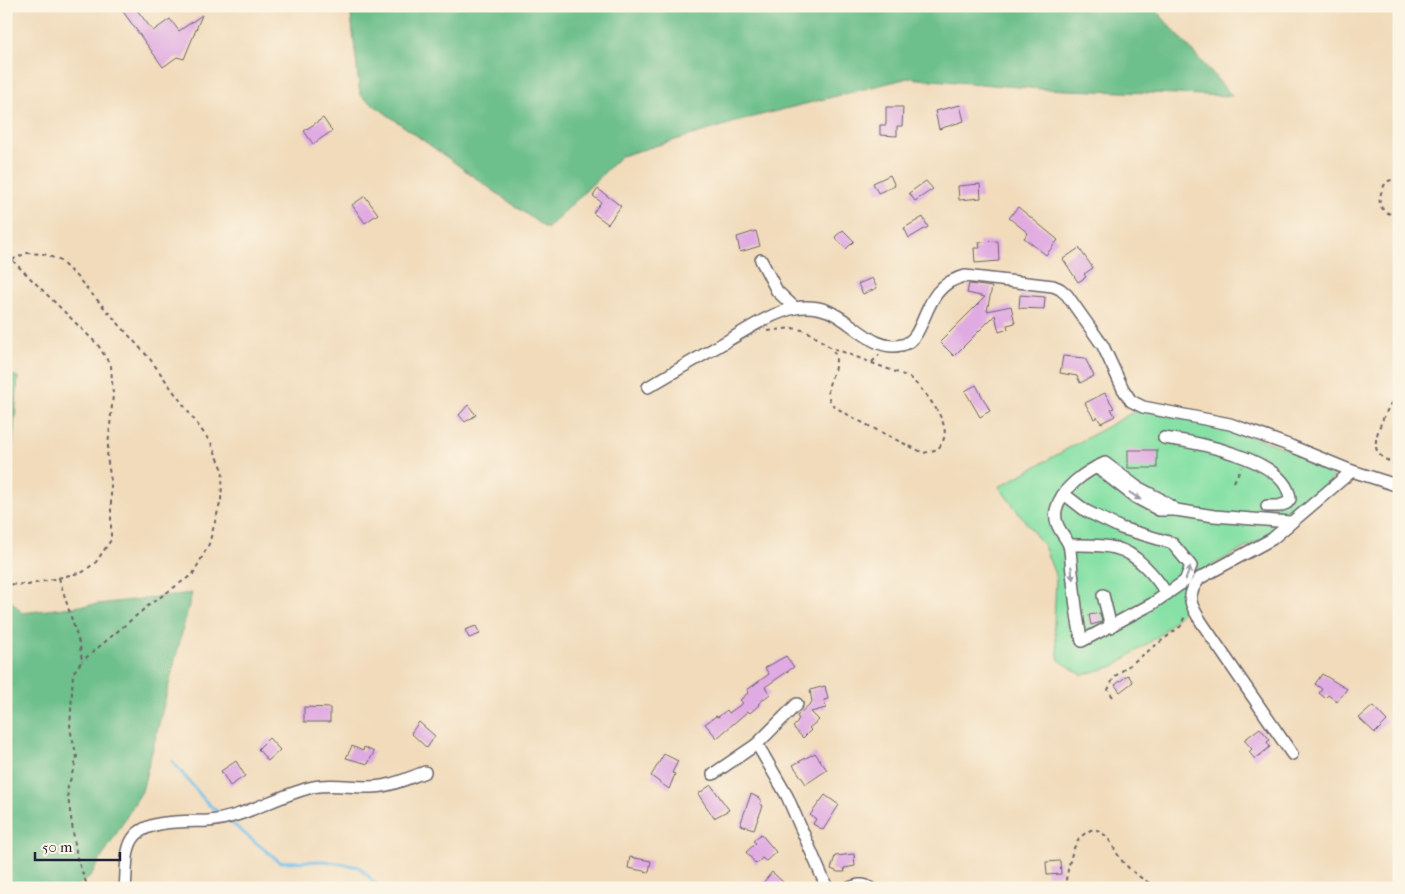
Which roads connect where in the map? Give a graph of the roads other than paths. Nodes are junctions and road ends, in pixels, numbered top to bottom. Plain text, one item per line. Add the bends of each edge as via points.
1 (761, 260) dead end
2 (795, 308) junction
3 (648, 387) dead end
4 (1164, 438) dead end
5 (1352, 471) junction
6 (1399, 486) edge
7 (1064, 494) junction
8 (1267, 506) dead end
9 (1290, 522) junction
10 (1069, 545) junction
11 (1167, 594) junction
12 (1102, 595) dead end
13 (1111, 627) junction
14 (797, 704) dead end
15 (757, 744) junction
16 (1292, 754) dead end
17 (425, 772) dead end
18 (713, 774) dead end
19 (126, 888) edge
20 (827, 888) edge
21 (849, 888) edge
22 (870, 888) edge

1 - 2 street via 777,291
2 - 3 street via 753,326
2 - 5 street via 828,311 881,344 900,346 912,339 933,296 954,279 965,276 1053,286 1068,295 1087,322 1103,346 1122,390 1131,401 1142,407 1230,424
4 - 8 street via 1194,442 1245,458 1271,472 1289,493 1287,503
5 - 6 street
5 - 9 street
7 - 9 street via 1096,467 1135,497 1159,510
7 - 10 street via 1056,511 1059,532
11 -> 7 street via 1185,581 1191,566 1172,543 1121,528 1086,511
9 - 16 street via 1272,539 1200,578 1192,587 1190,597 1192,608
10 - 11 street via 1118,548 1137,560 1159,581
10 -> 13 street via 1082,641
11 - 13 street
12 - 13 street
14 - 15 street
15 - 18 street
15 - 20 street via 787,796
17 - 19 street via 381,786 314,787 228,817 208,821 184,820 147,828 135,836 129,847
21 - 22 street via 866,885

